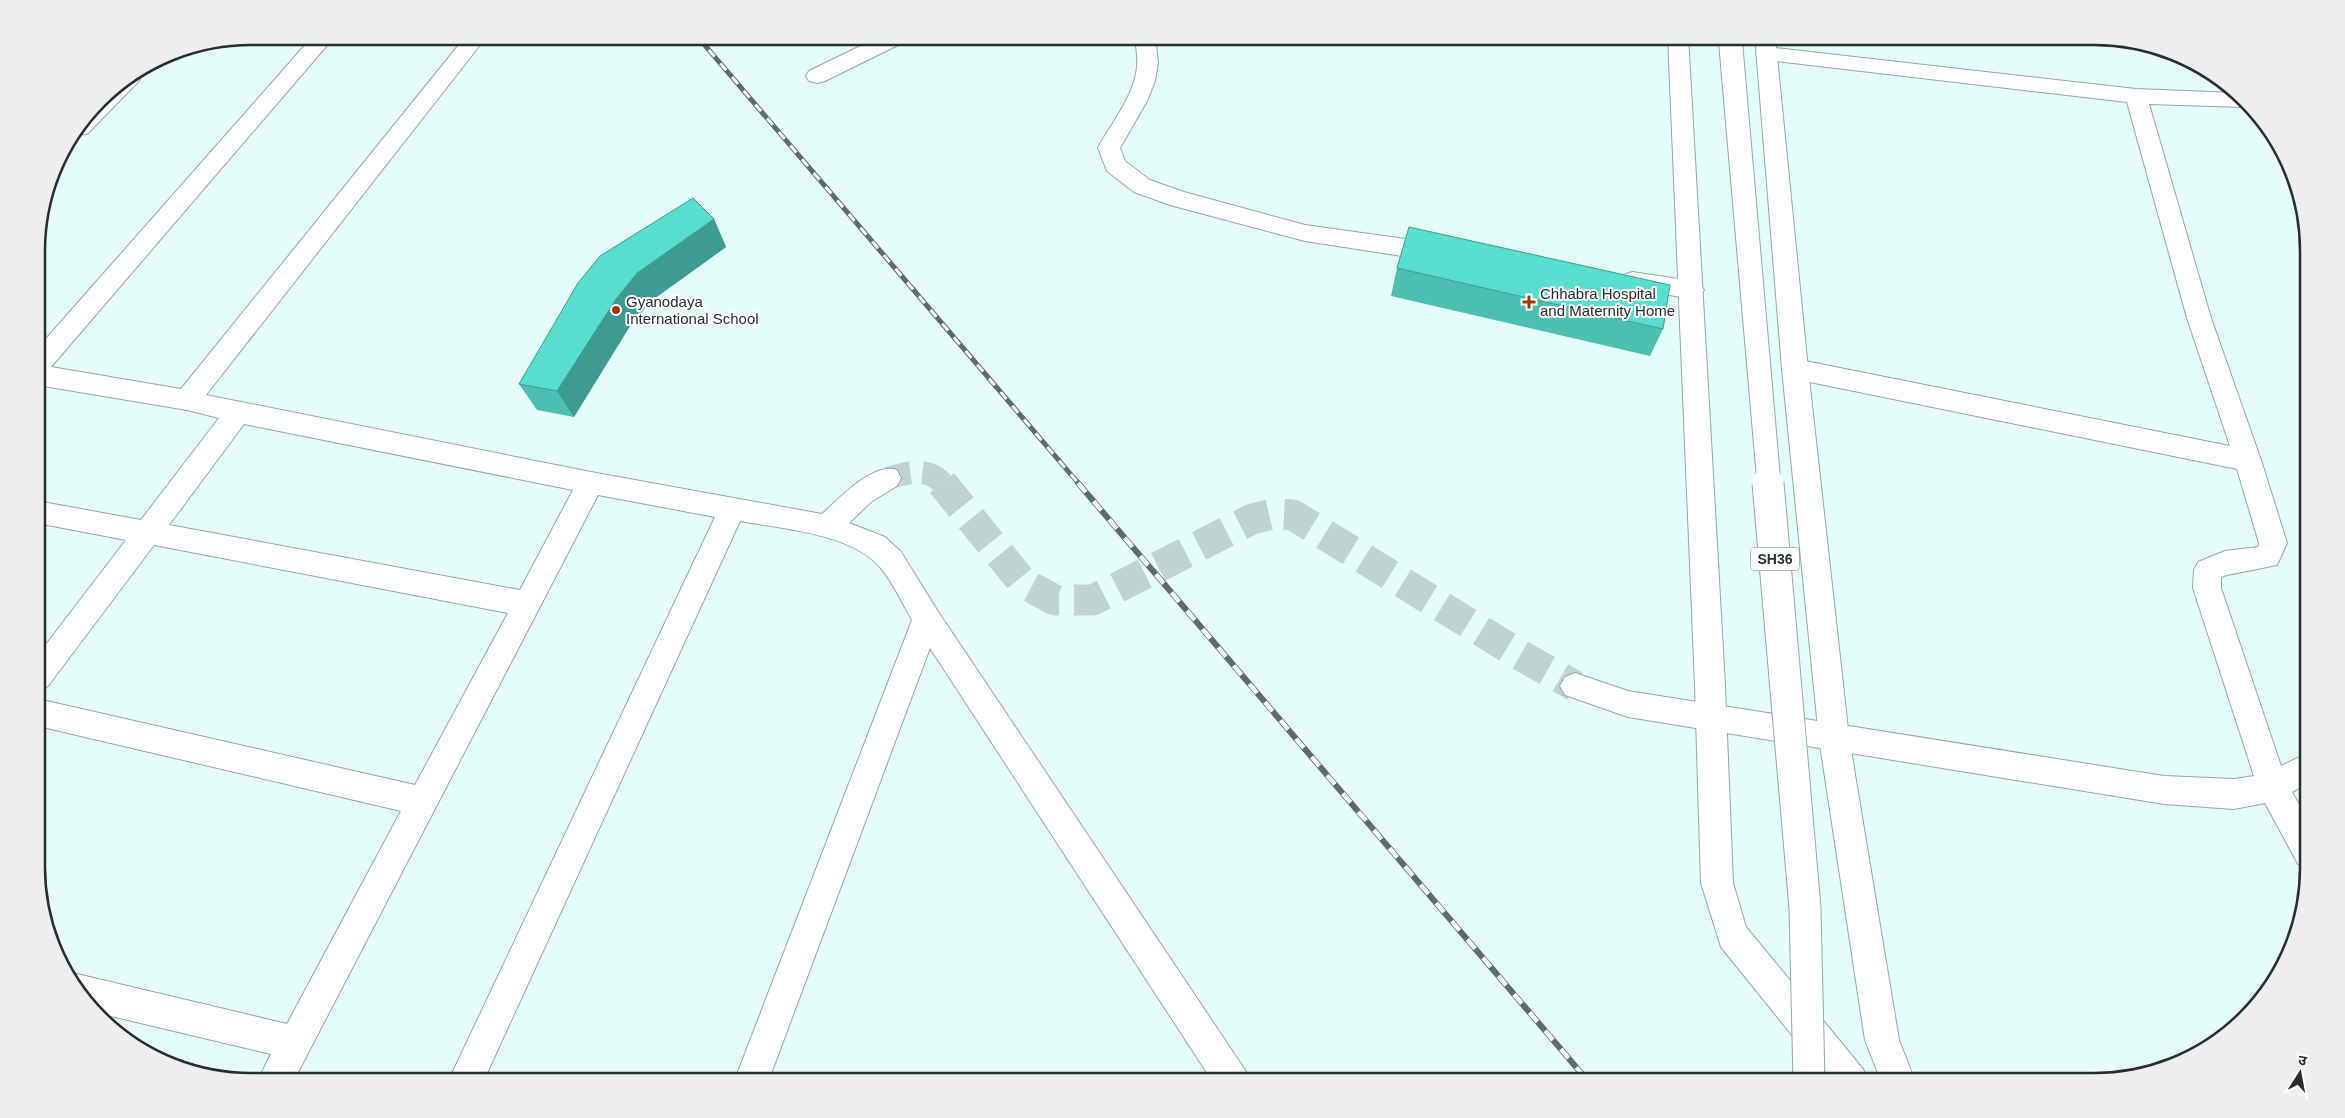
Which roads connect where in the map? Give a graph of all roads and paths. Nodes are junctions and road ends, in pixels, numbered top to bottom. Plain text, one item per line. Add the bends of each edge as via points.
1 (317, 45) edge
2 (470, 45) edge
3 (881, 45) edge
4 (1146, 45) edge
5 (1678, 45) edge
6 (1731, 45) edge
7 (1766, 45) edge
8 (817, 76) dead end
9 (2136, 96) junction
10 (2234, 100) edge
11 (1460, 256) edge
12 (1614, 279) edge
13 (1692, 290) junction
14 (45, 357) edge
15 (1795, 369) junction
16 (45, 376) edge
17 (186, 400) junction
18 (238, 413) junction
19 (2248, 460) junction
20 (888, 478) tunnel mouth
21 (590, 483) junction
22 (732, 509) junction
23 (45, 514) edge
24 (827, 526) junction
25 (146, 534) junction
26 (527, 604) junction
27 (927, 619) junction
28 (45, 668) edge
29 (1575, 686) tunnel mouth
30 (45, 714) edge
31 (1711, 717) junction
32 (1834, 738) junction
33 (2300, 772) edge
34 (2273, 787) junction
35 (423, 802) junction
36 (2300, 836) edge
37 (88, 994) edge
38 (296, 1043) junction
39 (279, 1073) edge
40 (469, 1073) edge
41 (754, 1073) edge
42 (1220, 1073) edge
43 (1809, 1073) edge
44 (1844, 1073) edge
45 (1895, 1073) edge

1 - 14 street
2 - 17 street
3 - 8 street
4 - 11 street via 1147,70 1138,97 1109,148 1115,165 1142,186 1194,204 1305,234
5 - 13 street
6 - 43 street, SH36, bridge via 1805,908
7 - 9 street
7 - 15 street
9 - 10 street
9 - 19 street via 2199,318
12 - 13 street
13 - 31 street
15 - 19 street
15 - 32 street
16 - 17 street
17 - 18 street
18 - 21 street
18 - 25 street
19 - 34 street via 2273,543 2267,557 2225,563 2208,570 2207,588
20 - 24 street via 862,494
21 - 22 street
21 - 26 street
22 - 24 street
22 - 40 street
23 - 25 street
24 - 27 street via 874,545 892,560
25 - 26 street
25 - 28 street
26 - 35 street
27 - 41 street
27 - 42 street
29 - 31 street via 1628,704
30 - 35 street
31 - 32 street
31 - 44 street via 1717,883 1732,936
32 - 34 street via 2164,790 2234,794
32 - 45 street via 1882,1040
33 - 34 street
34 - 36 street
35 - 38 street
37 - 38 street
38 - 39 street

